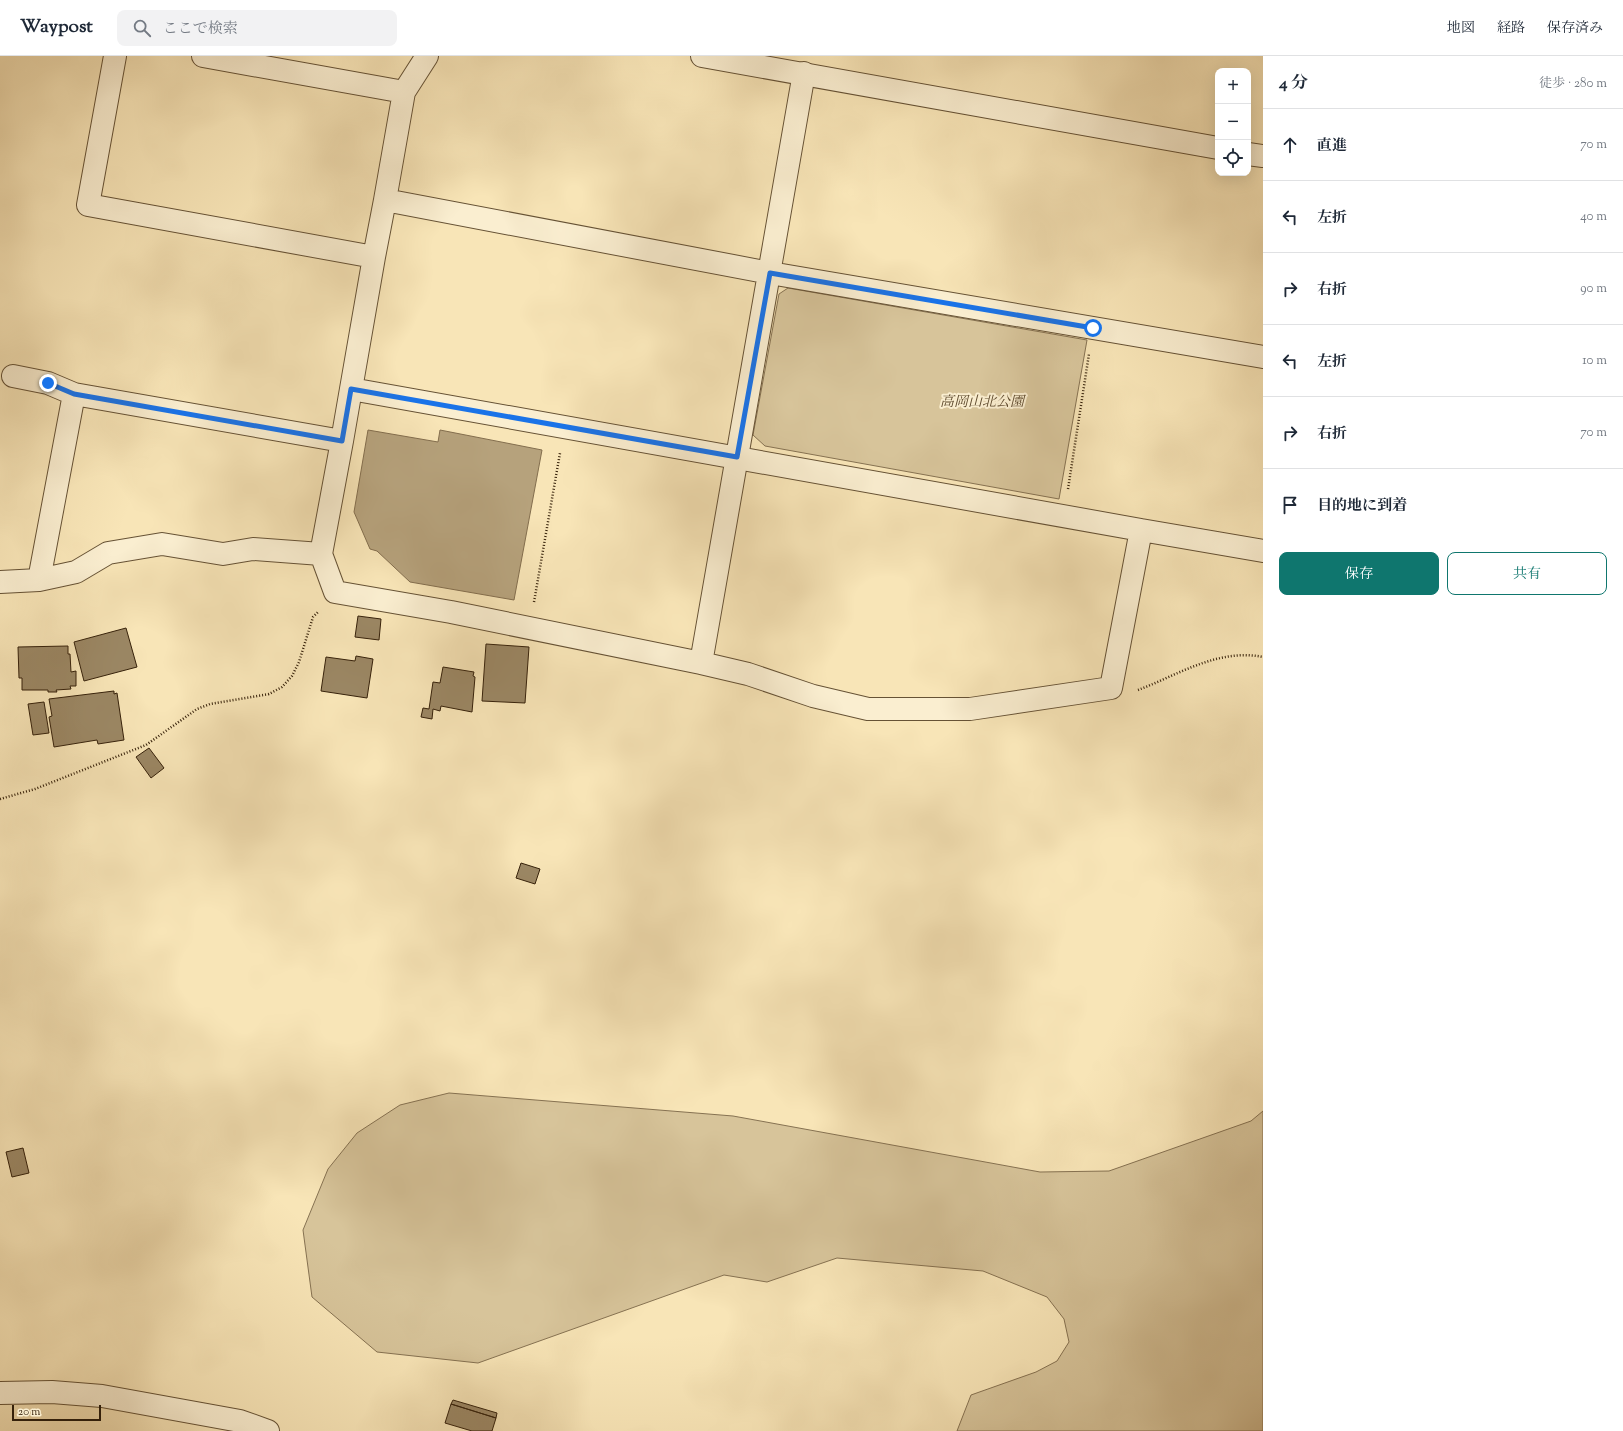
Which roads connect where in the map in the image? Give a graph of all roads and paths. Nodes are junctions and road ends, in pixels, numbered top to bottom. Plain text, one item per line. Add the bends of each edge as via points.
1 (115, 56) edge
2 (203, 56) edge
3 (427, 56) edge
4 (702, 56) edge
5 (804, 74) junction
6 (404, 92) junction
7 (1215, 147) edge
8 (1251, 154) edge
9 (1263, 156) edge
10 (385, 200) junction
11 (374, 256) junction
12 (770, 273) junction
13 (1093, 328) junction
14 (1263, 357) edge
15 (13, 376) dead end
16 (351, 389) junction
17 (74, 394) junction
18 (565, 426) junction
19 (342, 441) junction
20 (737, 457) junction
21 (1064, 515) junction
22 (1141, 530) junction
23 (1263, 551) edge
24 (321, 554) junction
25 (39, 580) junction
26 (0, 582) edge
27 (335, 592) junction
28 (530, 628) junction
29 (1263, 657) edge
30 (701, 662) junction
31 (1111, 688) junction
32 (0, 799) edge
33 (0, 1393) edge
34 (268, 1431) edge

1 - 11 street via 88,205
2 - 6 street
3 - 6 street
4 - 5 street
5 - 7 street
5 - 12 street
6 - 10 street
8 - 9 street
10 - 11 street
10 - 12 street
11 - 16 street
12 - 13 street
12 - 20 street
13 - 14 street
13 - 21 path
15 - 17 street via 48,383
16 - 18 street
16 - 19 street
17 - 19 street
17 - 25 street
18 - 20 street
18 - 28 path
19 - 24 street
20 - 21 street
20 - 30 street
21 - 22 street
22 - 23 street
22 - 31 street
24 - 25 street via 253,550 223,554 162,544 108,554 76,572
24 - 27 street
25 - 26 street
27 - 28 street
27 - 32 path via 313,617 299,662 292,676 282,687 269,694 210,704 146,745 35,790
28 - 30 street
29 - 31 path via 1225,657 1190,667 1138,690
30 - 31 street via 748,674 813,696 868,709 970,708
33 - 34 street via 52,1392 102,1396 240,1421

